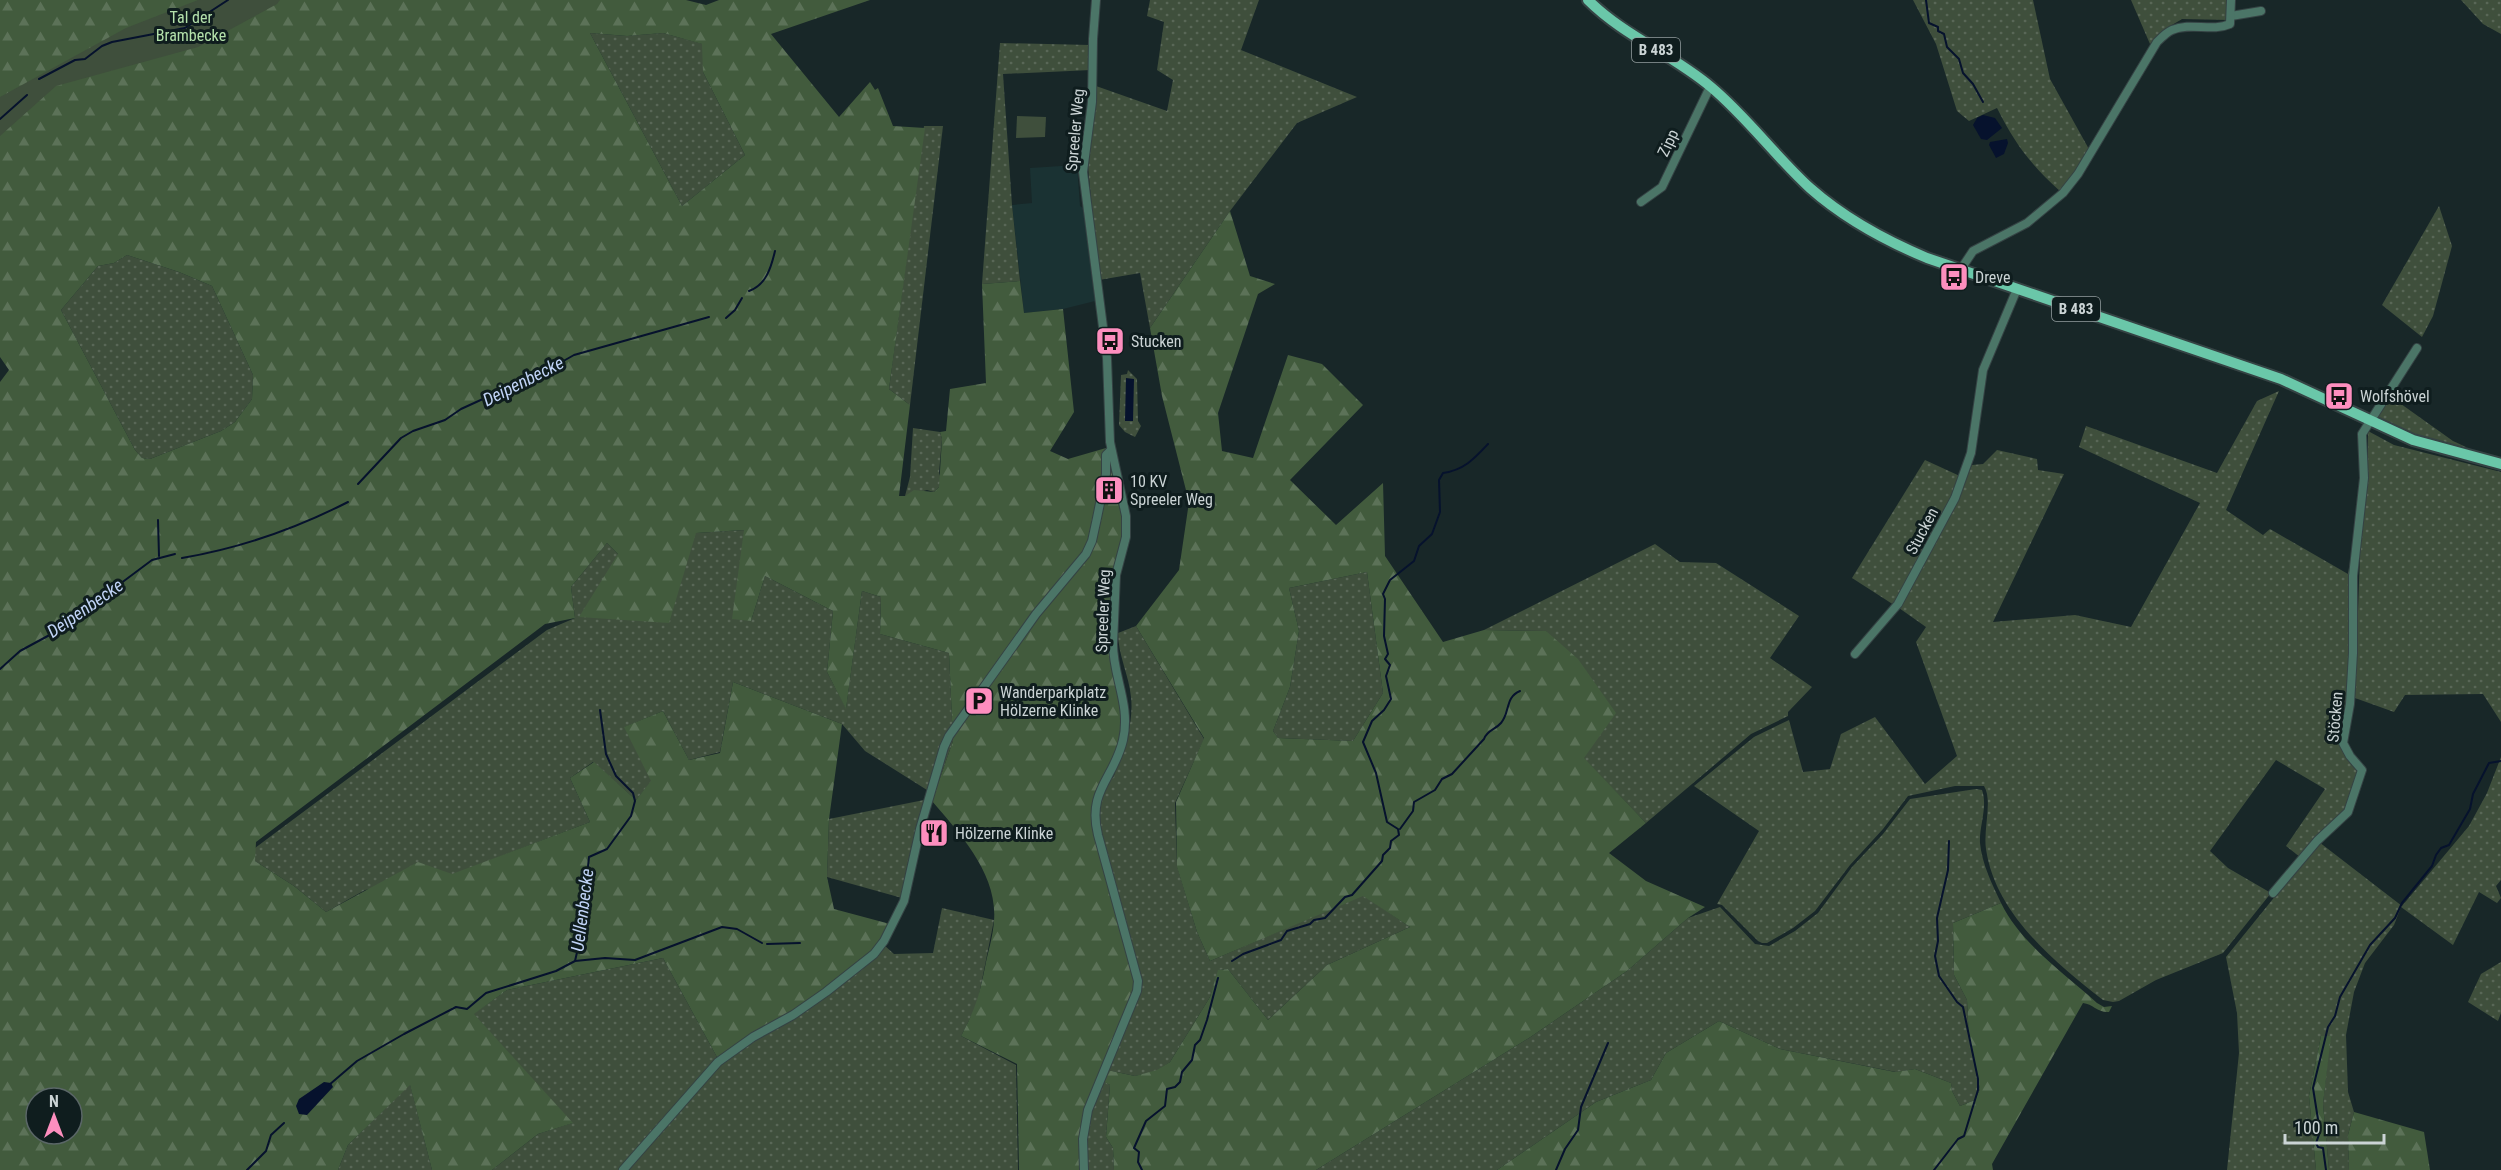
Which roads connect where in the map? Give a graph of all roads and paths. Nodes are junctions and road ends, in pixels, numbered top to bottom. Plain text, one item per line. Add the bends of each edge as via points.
1 (1096, 0) edge
2 (1588, 0) edge
3 (2232, 0) edge
4 (2261, 11) dead end
5 (2231, 16) junction
6 (1710, 87) junction
7 (1641, 202) dead end
8 (1961, 269) junction
9 (2016, 289) junction
10 (2417, 348) dead end
11 (2369, 421) junction
12 (1112, 450) junction
13 (2501, 464) edge
14 (1855, 654) dead end
15 (2273, 893) dead end
16 (623, 1170) edge
17 (1084, 1170) edge

1 - 12 street, Spreeler Weg via 1092,102 1083,172 1107,358
2 - 6 main road, B 483 via 1615,24
3 - 5 street
4 - 5 street
5 - 8 street via 2230,24 2222,27 2171,30 2157,42 2063,193 2027,223 1973,251
6 - 7 street, Zipp via 1662,187
6 - 8 main road, B 483 via 1810,187 1846,216 1899,246
8 - 9 main road, B 483
9 - 11 main road, B 483 via 2281,379
9 - 14 street, Stucken via 1983,370 1971,453 1955,498 1898,604
10 - 11 street
11 - 13 main road, B 483 via 2434,447
11 - 15 street, Stöcken via 2362,434 2364,478 2353,576 2350,704 2343,743 2362,770 2348,812 2317,841
12 - 16 street via 1106,455 1104,483 1088,550 1036,614 947,741 920,828 904,901 884,941 874,954 826,992 718,1062
12 - 17 street, Spreeler Weg via 1126,516 1126,537 1116,575 1113,644 1125,726 1119,753 1098,795 1095,813 1136,969 1137,987 1088,1110 1083,1139

